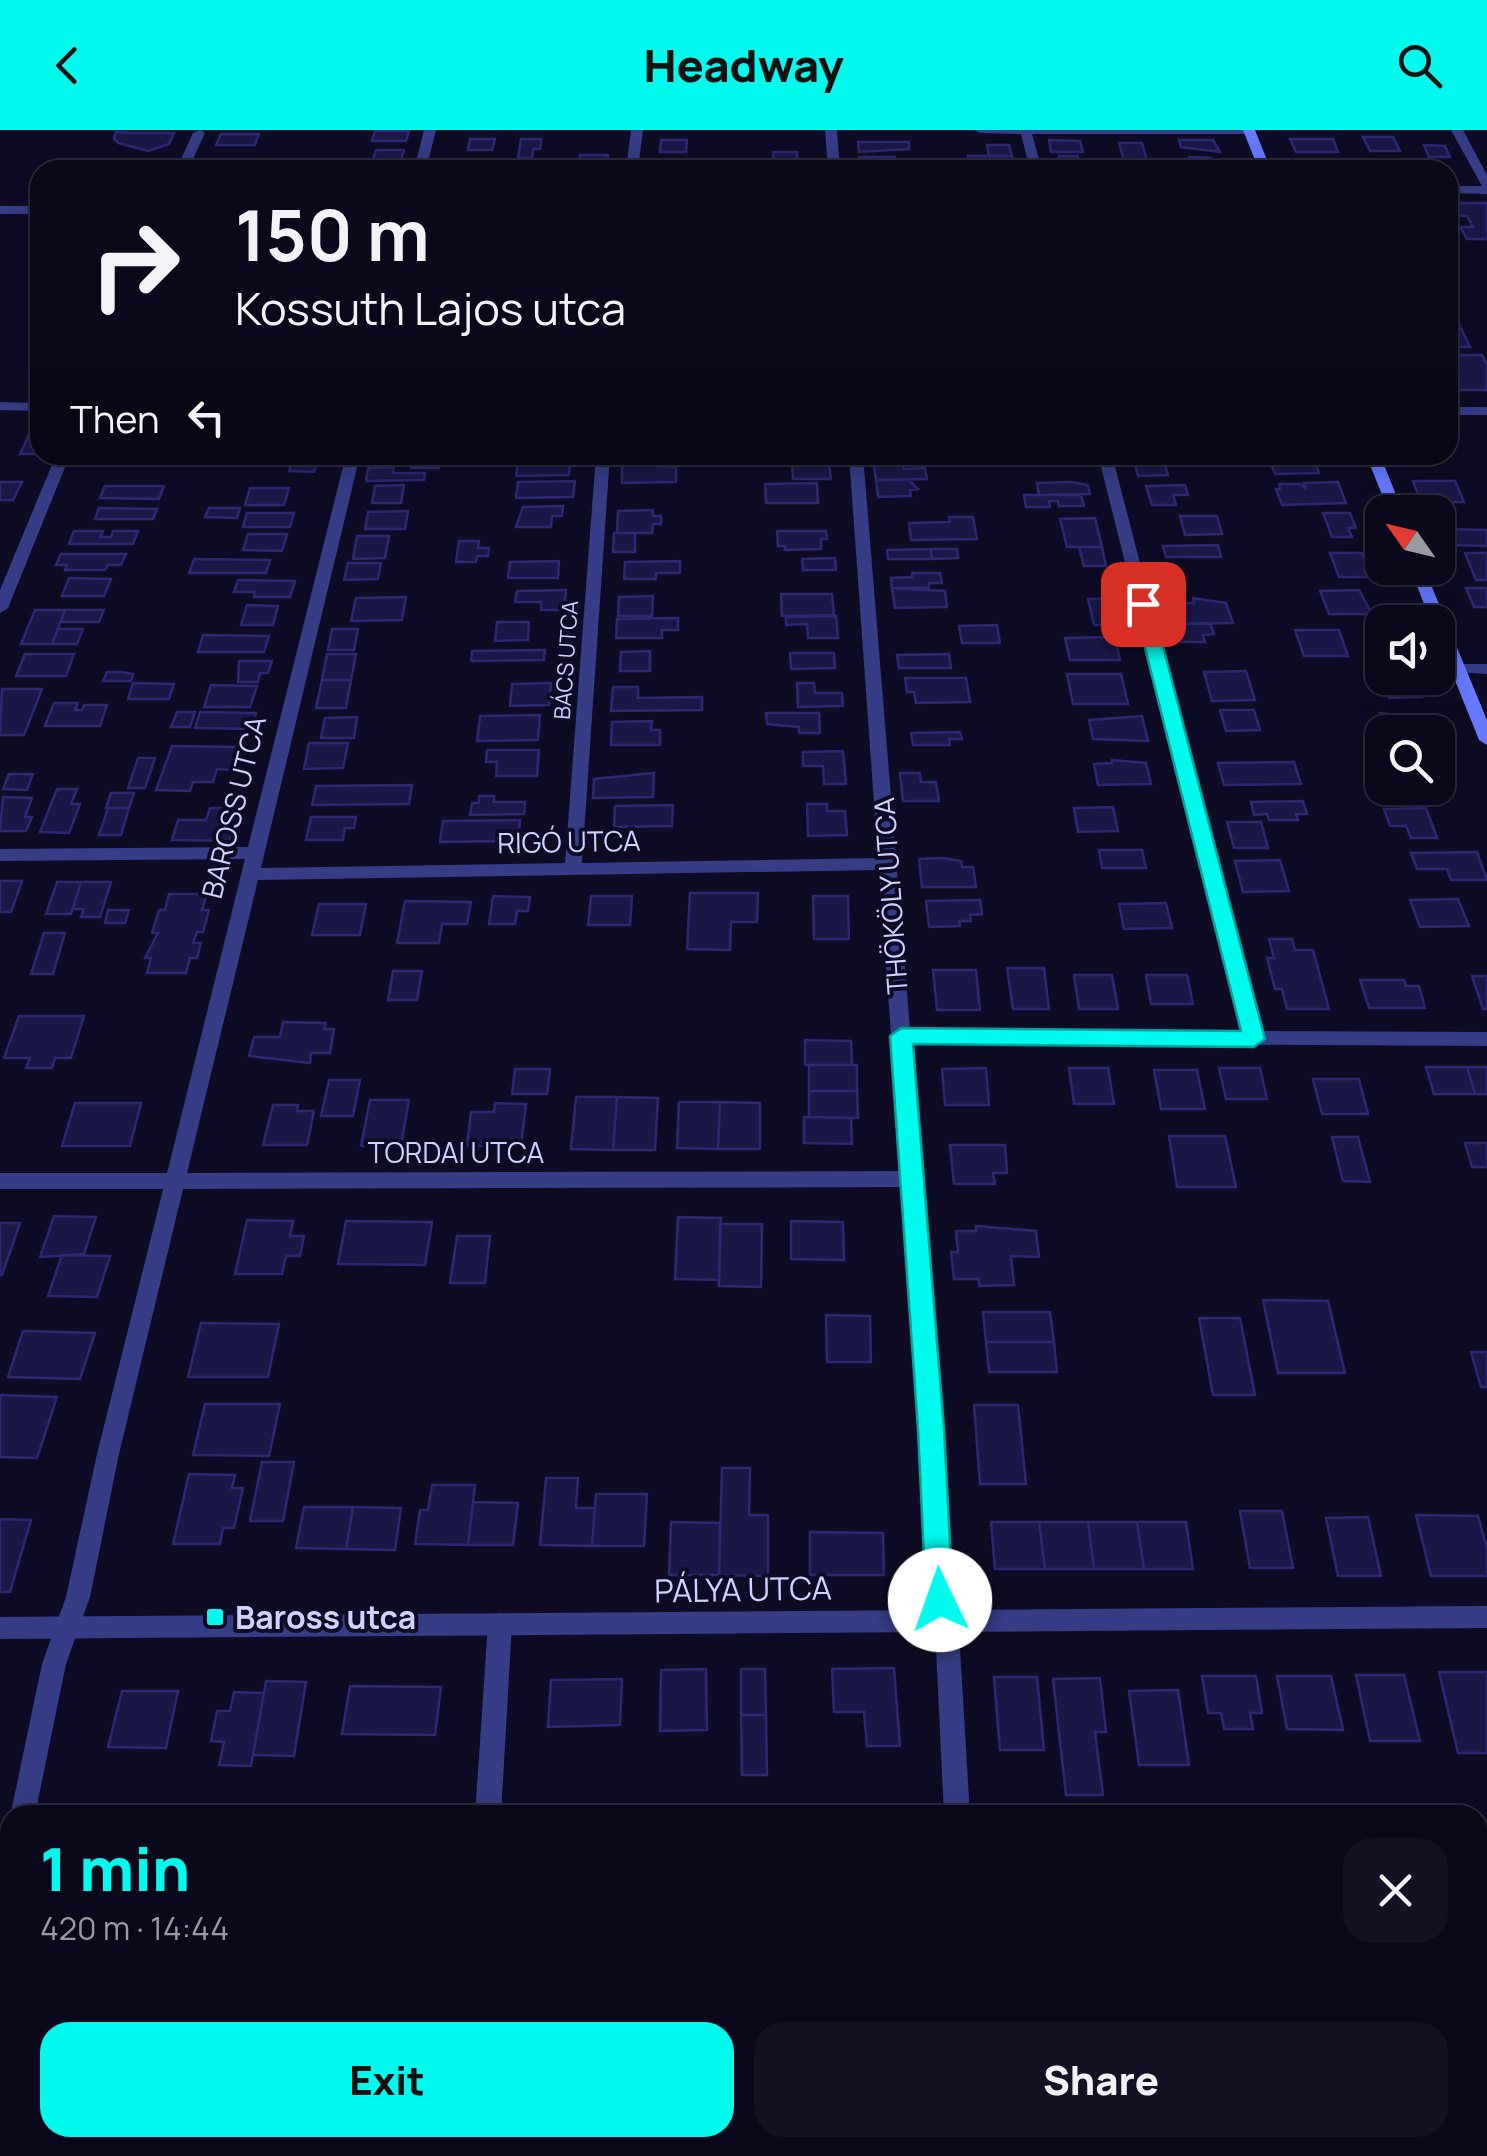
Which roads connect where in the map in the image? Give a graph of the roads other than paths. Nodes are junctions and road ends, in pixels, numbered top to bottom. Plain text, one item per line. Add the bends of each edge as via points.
1 (430, 130) edge
2 (636, 130) edge
3 (832, 130) edge
4 (980, 130) edge
5 (1026, 130) edge
6 (1250, 130) edge
7 (1457, 130) edge
8 (199, 133) dead end
9 (187, 160) edge
10 (422, 160) edge
11 (633, 160) edge
12 (834, 160) edge
13 (1034, 160) edge
14 (1261, 160) edge
15 (1487, 188) edge
16 (1458, 189) edge
17 (0, 210) edge
18 (30, 210) edge
19 (0, 406) edge
20 (30, 406) edge
21 (1458, 410) edge
22 (1487, 411) edge
23 (59, 465) edge
24 (351, 465) edge
25 (602, 465) edge
26 (857, 465) edge
27 (1108, 465) edge
28 (1377, 465) edge
29 (1389, 495) edge
30 (1425, 585) edge
31 (0, 608) edge
32 (1458, 668) junction
33 (1487, 669) edge
34 (1487, 740) edge
35 (0, 856) edge
36 (253, 864) junction
37 (888, 864) junction
38 (574, 869) junction
39 (901, 1036) junction
40 (1487, 1038) edge
41 (1254, 1039) junction
42 (912, 1179) junction
43 (175, 1180) junction
44 (0, 1181) edge
45 (1487, 1616) edge
46 (942, 1620) junction
47 (500, 1624) junction
48 (67, 1627) junction
49 (0, 1628) edge
50 (24, 1805) edge
51 (489, 1805) edge
52 (956, 1805) edge

1 - 10 street
2 - 11 street
3 - 12 street
4 - 5 street
5 - 6 street
5 - 13 street
6 - 14 main road
7 - 15 street
8 - 9 street
15 - 16 street
17 - 18 street
19 - 20 street
21 - 22 street
23 - 31 street
24 - 36 street, BAROSS UTCA
25 - 38 street, BÁCS UTCA
26 - 37 street, THÖKÖLY UTCA
27 - 41 street
28 - 29 main road
30 - 32 main road
32 - 33 street
32 - 34 main road
35 - 36 street, RIGÓ UTCA
36 - 38 street, RIGÓ UTCA
36 - 43 street, BAROSS UTCA
37 - 38 street, RIGÓ UTCA
37 - 39 street, THÖKÖLY UTCA
39 - 41 street
39 - 42 street, THÖKÖLY UTCA
40 - 41 street
42 - 43 street, TORDAI UTCA
42 - 46 street, THÖKÖLY UTCA
43 - 44 street, TORDAI UTCA
43 - 48 street, BAROSS UTCA
45 - 46 street, PÁLYA UTCA
46 - 47 street, PÁLYA UTCA
46 - 52 street, THÖKÖLY UTCA
47 - 48 street, PÁLYA UTCA
47 - 51 street
48 - 49 street, PÁLYA UTCA
48 - 50 street, BAROSS UTCA

